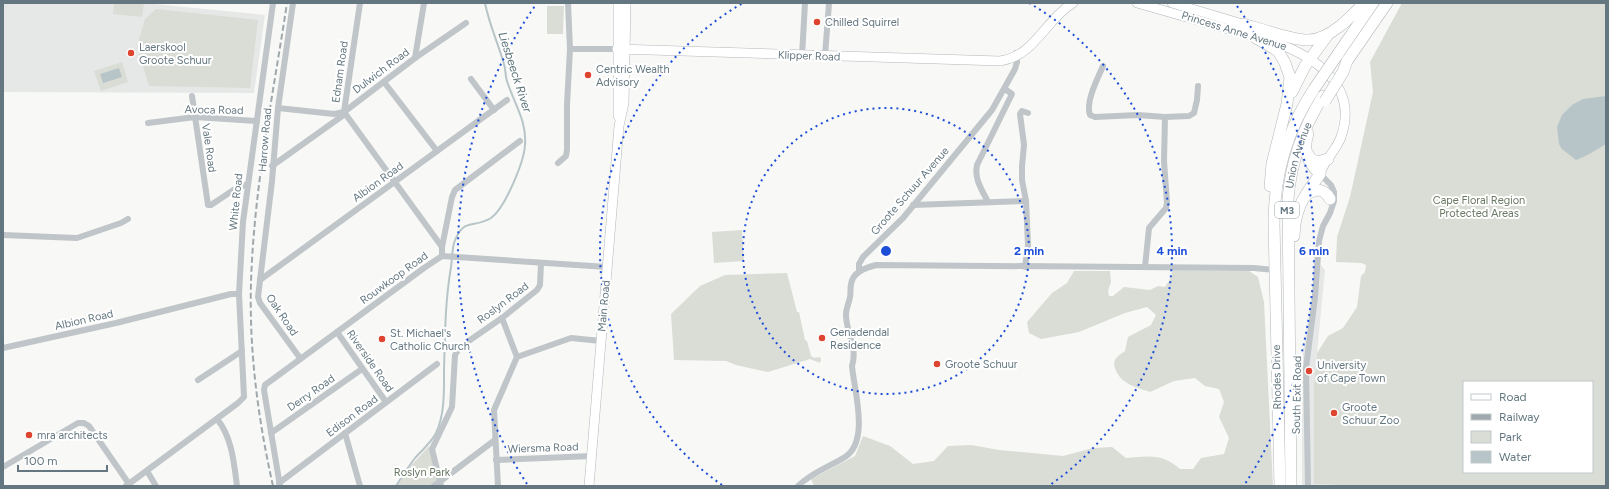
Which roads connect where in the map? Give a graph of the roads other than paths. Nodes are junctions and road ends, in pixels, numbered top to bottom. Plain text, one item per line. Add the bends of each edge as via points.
1 (273, 3) edge
2 (293, 3) edge
3 (360, 3) edge
4 (424, 3) edge
5 (568, 3) edge
6 (618, 3) edge
7 (626, 3) edge
8 (805, 3) edge
9 (829, 3) edge
10 (1073, 3) edge
11 (1137, 3) edge
12 (1149, 3) edge
13 (1172, 3) edge
14 (1364, 3) edge
15 (1374, 3) edge
16 (1387, 3) edge
17 (1061, 4) edge
18 (1163, 10) junction
19 (466, 23) dead end
20 (1243, 24) junction
21 (1328, 34) junction
22 (1251, 35) junction
23 (570, 49) junction
24 (621, 49) junction
25 (1016, 54) junction
26 (802, 56) junction
27 (825, 56) junction
28 (1311, 57) junction
29 (1343, 57) junction
30 (415, 58) junction
31 (1103, 66) dead end
32 (471, 79) dead end
33 (384, 82) junction
34 (1198, 86) dead end
35 (1005, 89) junction
36 (1321, 95) junction
37 (192, 96) dead end
38 (507, 100) dead end
39 (1287, 104) junction
40 (278, 108) junction
41 (494, 110) junction
42 (345, 113) junction
43 (1028, 113) dead end
44 (195, 117) junction
45 (1165, 117) junction
46 (257, 121) junction
47 (148, 123) dead end
48 (520, 141) dead end
49 (1306, 150) junction
50 (437, 151) junction
51 (1328, 158) junction
52 (558, 163) dead end
53 (272, 166) junction
54 (1320, 174) junction
55 (395, 182) junction
56 (248, 184) junction
57 (1305, 196) junction
58 (1330, 199) junction
59 (1026, 201) junction
60 (988, 202) junction
61 (913, 205) junction
62 (128, 219) dead end
63 (1327, 219) junction
64 (3, 235) edge
65 (442, 247) junction
66 (445, 256) junction
67 (541, 263) junction
68 (607, 267) junction
69 (1025, 267) junction
70 (1145, 267) junction
71 (1275, 269) junction
72 (859, 271) junction
73 (260, 280) junction
74 (239, 294) junction
75 (502, 318) junction
76 (337, 332) junction
77 (1289, 332) junction
78 (601, 341) junction
79 (3, 348) edge
80 (242, 351) junction
81 (517, 357) junction
82 (300, 358) junction
83 (437, 364) dead end
84 (362, 369) junction
85 (198, 380) dead end
86 (386, 402) junction
87 (217, 419) junction
88 (271, 432) junction
89 (345, 433) junction
90 (495, 440) junction
91 (592, 456) junction
92 (496, 460) junction
93 (3, 467) edge
94 (147, 471) junction
95 (441, 484) edge
96 (128, 485) edge
97 (279, 485) edge
98 (156, 486) edge
99 (237, 486) edge
100 (360, 486) edge
101 (434, 486) edge
102 (498, 486) edge
103 (589, 486) edge
104 (798, 486) edge
105 (1280, 486) edge
106 (1291, 486) edge
107 (1308, 486) edge

1 - 46 street, White Road
2 - 40 street, Harrow Road
3 - 42 street, Ednam Road
4 - 30 street
5 - 23 street
6 - 24 main road, Main Road
7 - 24 main road, Main Road
8 - 26 street
9 - 27 street
10 - 25 main road, Klipper Road via 1058,14 1031,46
11 - 18 main road, Princess Anne Avenue
12 - 18 main road
13 - 20 main road, Princess Anne Avenue
14 - 21 highway
15 - 29 highway, Union Avenue / M3
16 - 29 highway, Union Avenue / M3
17 - 25 main road, Klipper Road
18 - 22 main road, Princess Anne Avenue
19 - 30 street, Dulwich Road
20 - 21 highway via 1300,40 1313,40
20 - 28 main road, Princess Anne Avenue via 1282,39
21 - 28 highway
22 - 28 main road, Princess Anne Avenue
22 - 39 highway via 1282,56 1290,77
23 - 24 street
23 - 52 street via 567,152 564,159
24 - 26 main road, Klipper Road
24 - 68 main road, Main Road via 617,103 619,126
25 - 27 main road, Klipper Road via 993,61
25 - 35 street, Groote Schuur Avenue via 1015,69
26 - 27 main road, Klipper Road
28 - 39 highway
28 - 51 main road, Princess Anne Avenue via 1332,77 1340,91 1344,106 1343,131 1339,143
28 - 54 main road, Princess Anne Avenue via 1329,66 1335,73 1345,91 1349,112 1348,129 1343,144
29 - 36 highway, Union Avenue / M3, bridge
30 - 33 street, Dulwich Road
31 - 45 street via 1090,102 1090,115
32 - 41 street
33 - 42 street, Dulwich Road
33 - 50 street
34 - 45 street via 1198,100 1194,113 1189,116
35 - 60 street via 1012,94 976,170
35 - 61 street, Groote Schuur Avenue via 992,110
36 - 49 highway via 1307,136
36 - 71 highway, Union Avenue / M3 via 1295,123 1280,165 1274,209
36 - 77 highway, Union Avenue / M3 via 1301,138 1290,180 1287,215
37 - 44 street, Vale Road
38 - 41 street, Albion Road
39 - 71 highway via 1273,158 1270,182 1270,238
40 - 42 street
40 - 53 street, Harrow Road
41 - 50 street, Albion Road
42 - 53 street, Dulwich Road
42 - 55 street, Ednam Road
43 - 59 street via 1022,111 1020,114 1024,145 1022,180
44 - 46 street, Avoca Road
44 - 47 street, Avoca Road
44 - 56 street, Vale Road via 207,204 211,205 235,189
45 - 70 street via 1164,161 1167,203 1166,208 1149,228
46 - 56 street, White Road
48 - 65 street via 455,190
49 - 51 highway via 1314,161 1322,162
49 - 54 highway via 1309,161
50 - 55 street, Albion Road
51 - 54 main road, Princess Anne Avenue
53 - 73 street, Harrow Road
54 - 57 highway
54 - 58 street via 1321,182
54 - 63 street via 1329,182 1334,192 1334,204
55 - 65 street, Ednam Road
55 - 73 street, Albion Road
56 - 74 street, White Road
57 - 58 highway via 1314,190 1321,190
57 - 77 highway via 1295,219 1294,290
58 - 63 street
59 - 60 street
59 - 69 street via 1028,245
60 - 61 street
61 - 72 street, Groote Schuur Avenue via 863,257 858,266
62 - 64 street via 121,224 77,238
63 - 107 street, South Exit Road via 1320,234 1306,368
65 - 66 street
66 - 67 street
66 - 76 street, Rouwkoop Road
67 - 68 street
67 - 75 street, Roslyn Road via 540,285 537,290
68 - 78 main road, Main Road
69 - 70 street
69 - 72 street via 876,265
70 - 71 street
71 - 105 highway, Rhodes Drive / M3
72 - 104 street, Groote Schuur Avenue via 851,283 846,310 855,358 852,366 858,412 856,444 848,455 811,475
73 - 82 street, Oak Road via 260,303
74 - 79 street, Albion Road
74 - 80 street, White Road
75 - 81 street
75 - 95 street, Roslyn Road via 460,347 455,354 452,407 432,449
76 - 82 street, Rouwkoop Road
76 - 84 street, Riverside Road
77 - 106 highway, Rhodes Drive / M3
78 - 81 street via 571,338
78 - 91 main road, Main Road
80 - 85 street
80 - 87 street, White Road via 244,395
81 - 90 street via 494,410
82 - 88 street, Rouwkoop Road via 270,381 265,388
83 - 86 street, Edison Road
84 - 86 street, Riverside Road
84 - 88 street, Derry Road
86 - 89 street, Edison Road
87 - 94 street
87 - 99 street via 228,436
88 - 97 street
89 - 97 street, Edison Road
89 - 100 street
90 - 92 street
90 - 95 street
91 - 92 street, Wiersma Road
91 - 103 main road, Main Road
92 - 102 street
93 - 96 street via 78,423 84,423 89,426
94 - 96 street
94 - 98 street
95 - 101 street

